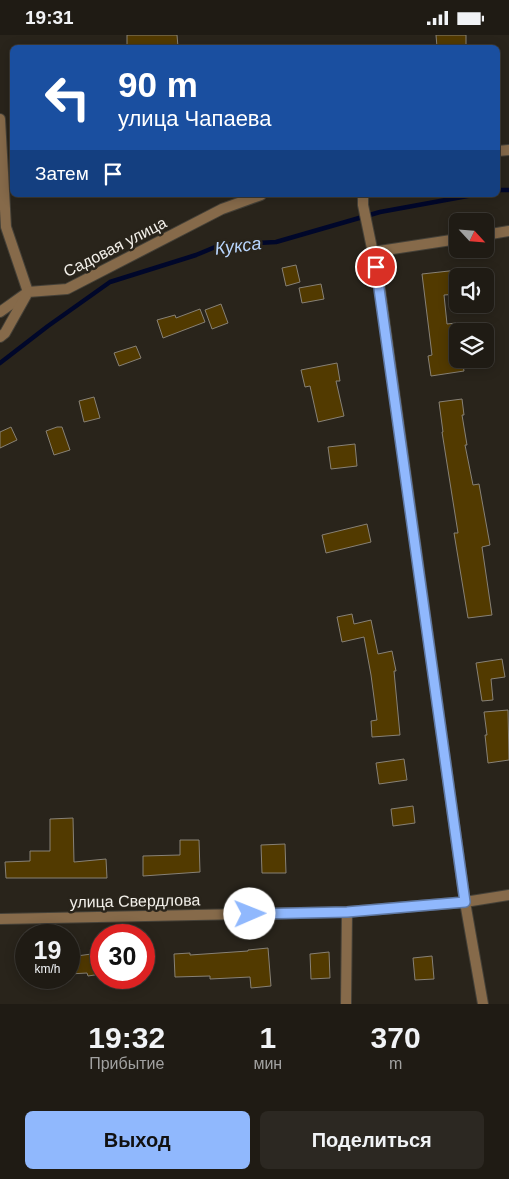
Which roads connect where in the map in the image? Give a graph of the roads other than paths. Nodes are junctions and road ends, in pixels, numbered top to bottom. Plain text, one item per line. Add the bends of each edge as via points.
1 (0, 119) edge
2 (255, 197) edge
3 (363, 200) edge
4 (509, 231) edge
5 (494, 234) edge
6 (449, 240) edge
7 (373, 252) junction
8 (28, 292) junction
9 (0, 312) edge
10 (0, 337) edge
11 (509, 895) edge
12 (465, 902) junction
13 (347, 912) junction
14 (0, 919) edge
15 (346, 1004) edge
16 (483, 1004) edge

1 - 8 street via 6,227
2 - 8 street, Садовая улица via 222,209 67,289
3 - 7 street
4 - 5 street
6 - 7 street
7 - 12 street
8 - 9 street
8 - 10 street
11 - 12 street, улица Свердлова
12 - 13 street, улица Свердлова
12 - 16 street
13 - 14 street, улица Свердлова
13 - 15 street

